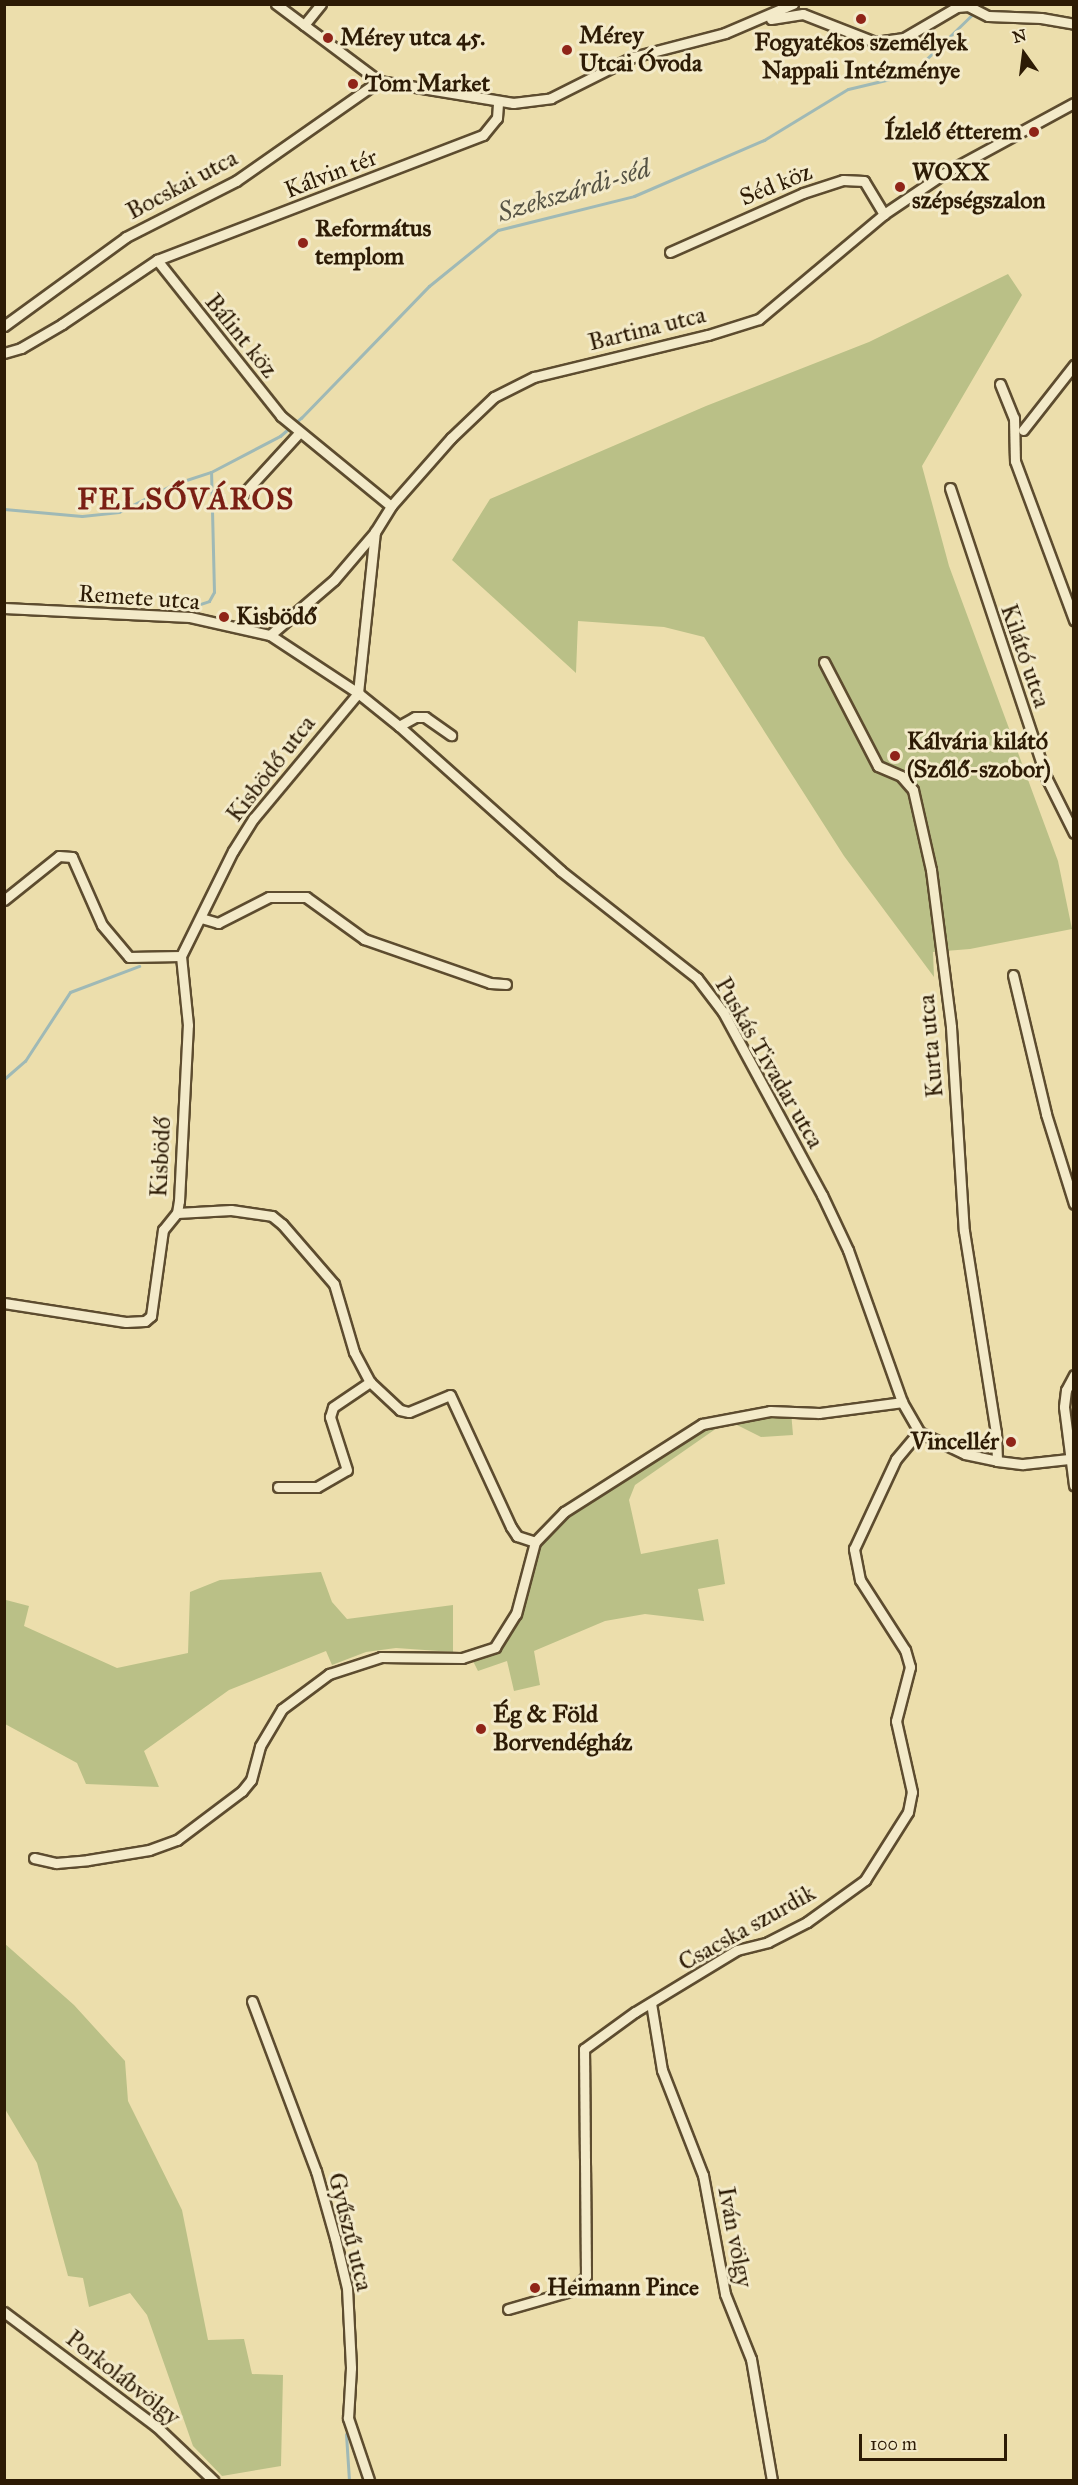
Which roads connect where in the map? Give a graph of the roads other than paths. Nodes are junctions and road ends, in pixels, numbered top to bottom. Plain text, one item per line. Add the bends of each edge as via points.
1 (276, 4) edge
2 (321, 4) edge
3 (793, 4) edge
4 (763, 20) junction
5 (1074, 24) edge
6 (304, 25) junction
7 (379, 81) junction
8 (498, 102) junction
9 (1074, 103) edge
10 (884, 214) junction
11 (670, 252) dead end
12 (158, 260) junction
13 (4, 326) edge
14 (4, 353) edge
15 (1074, 365) edge
16 (1000, 384) dead end
17 (1023, 430) dead end
18 (299, 433) junction
19 (950, 488) dead end
20 (244, 494) dead end
21 (391, 506) junction
22 (375, 532) junction
23 (4, 608) edge
24 (1074, 620) edge
25 (270, 635) junction
26 (824, 662) dead end
27 (358, 693) junction
28 (399, 726) junction
29 (451, 735) dead end
30 (1074, 833) edge
31 (4, 900) edge
32 (201, 918) junction
33 (181, 956) junction
34 (1013, 975) dead end
35 (506, 984) dead end
36 (1074, 1204) edge
37 (177, 1212) junction
38 (4, 1303) edge
39 (1074, 1375) edge
40 (370, 1382) junction
41 (902, 1402) junction
42 (919, 1432) junction
43 (1069, 1459) junction
44 (997, 1461) junction
45 (1074, 1485) edge
46 (278, 1487) dead end
47 (535, 1542) junction
48 (34, 1858) dead end
49 (252, 2001) dead end
50 (651, 2003) junction
51 (508, 2309) dead end
52 (5, 2314) edge
53 (213, 2481) edge
54 (369, 2481) edge
55 (772, 2481) edge

1 - 6 street
2 - 6 street
3 - 4 street
4 - 5 street via 803,14 875,42 904,38 949,9 968,6 988,16
4 - 8 street via 642,54 551,98 533,103
6 - 7 street
7 - 8 street
7 - 13 street, Bocskai utca via 236,181 126,237
8 - 12 street, Kálvin tér via 497,118 483,135
9 - 10 street, Bartina utca via 943,174
10 - 11 street, Séd köz via 864,182 843,180
10 - 21 street, Bartina utca via 759,319 534,377 494,397 451,438
12 - 14 street, Kálvin tér via 62,324 21,348
12 - 18 street, Bálint köz via 168,278
15 - 17 street
16 - 24 street via 1014,418 1015,461
18 - 20 street
18 - 21 street, Bálint köz
19 - 30 street, Kilátó utca via 1047,779
21 - 22 street, Bartina utca
22 - 25 street, Bartina utca via 334,580
22 - 27 street
23 - 25 street, Remete utca via 190,617
25 - 27 street, Puskás Tivadar utca
26 - 44 street, Kurta utca via 878,766 901,776 913,790 931,870 951,1027 964,1231 996,1432
27 - 28 street, Puskás Tivadar utca
27 - 32 street, Kisbödő utca via 254,818 233,851
28 - 29 street via 415,717 424,717
28 - 41 street, Puskás Tivadar utca via 561,871 697,978 723,1012 848,1250
31 - 33 street via 59,856 72,857 102,925 129,957
32 - 33 street, Kisbödő utca
32 - 35 street via 218,923 269,897 306,897 364,939 490,983
33 - 37 street, Kisbödő via 188,1024
34 - 36 street via 1046,1114
37 - 38 street, Kisbödő via 163,1230 151,1316 145,1321 126,1322
37 - 40 street via 231,1210 272,1216 282,1224 334,1284 354,1352
39 - 43 street via 1066,1390 1064,1407
40 - 46 street via 333,1407 330,1417 347,1470 317,1487
40 - 47 street via 400,1410 409,1412 450,1395 511,1527 517,1536
41 - 42 street, Puskás Tivadar utca
41 - 47 street via 819,1413 770,1411 702,1424 564,1512
42 - 44 street via 965,1454
42 - 50 street, Csacska szurdik via 896,1459 854,1549 860,1580 906,1650 910,1667 896,1720 912,1792 908,1812 865,1880 807,1922 768,1942 737,1950
43 - 44 street via 1023,1464
43 - 45 street
47 - 48 street via 516,1614 495,1647 462,1658 381,1657 329,1674 282,1709 260,1746 251,1780 242,1791 177,1840 149,1850 88,1860 56,1863
49 - 54 street, Gyűszű utca via 315,2171 335,2238 347,2289 351,2368 348,2418
50 - 51 street, Csacska szurdik via 584,2049 586,2276 574,2290
50 - 55 street, Iván völgy via 662,2070 705,2184 725,2294 751,2359
52 - 53 street, Porkolábvölgy via 156,2426

